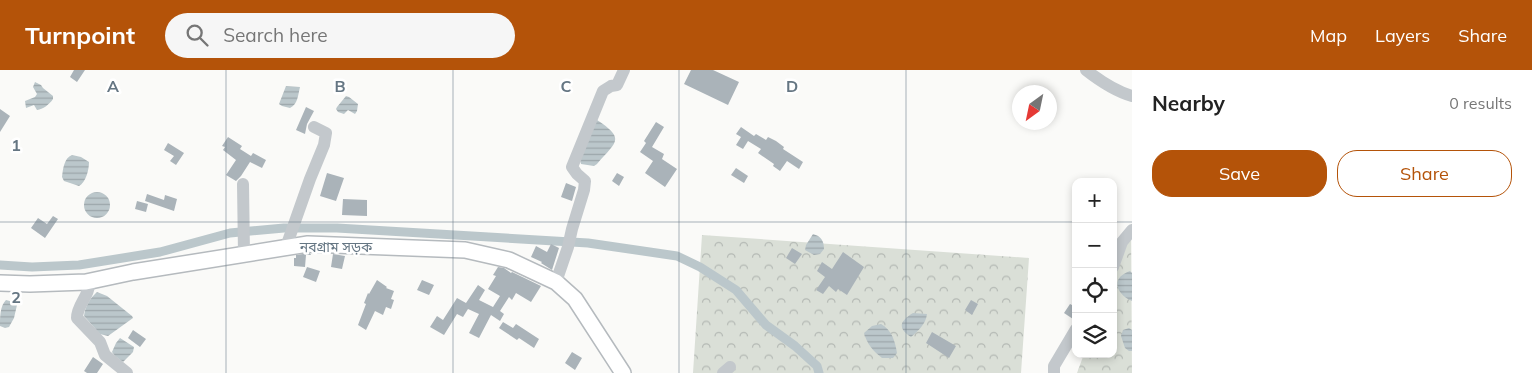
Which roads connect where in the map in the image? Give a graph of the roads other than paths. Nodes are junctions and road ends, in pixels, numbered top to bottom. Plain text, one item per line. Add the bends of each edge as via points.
1 (624, 70) edge
2 (1086, 70) edge
3 (1132, 96) edge
4 (314, 127) dead end
5 (244, 184) dead end
6 (1132, 230) edge
7 (244, 247) junction
8 (286, 247) junction
9 (1117, 256) edge
10 (88, 282) junction
11 (556, 282) junction
12 (0, 283) edge
13 (1072, 336) edge
14 (127, 373) edge
15 (623, 373) edge
16 (1054, 373) edge

1 - 11 street via 617,85 603,91 572,167 585,180 584,190
2 - 3 street via 1100,81
4 - 8 street via 326,133 324,145
5 - 7 street
6 - 9 street via 1122,242
7 - 8 main road, নবগ্রাম সড়ক
7 - 10 main road, নবগ্রাম সড়ক
8 - 11 main road, নবগ্রাম সড়ক via 308,244 465,250 509,260
10 - 12 main road, নবগ্রাম সড়ক
10 - 14 street via 88,293 77,310 77,318 100,342 105,355
11 - 15 main road, নবগ্রাম সড়ক via 575,298
13 - 16 street via 1054,366

